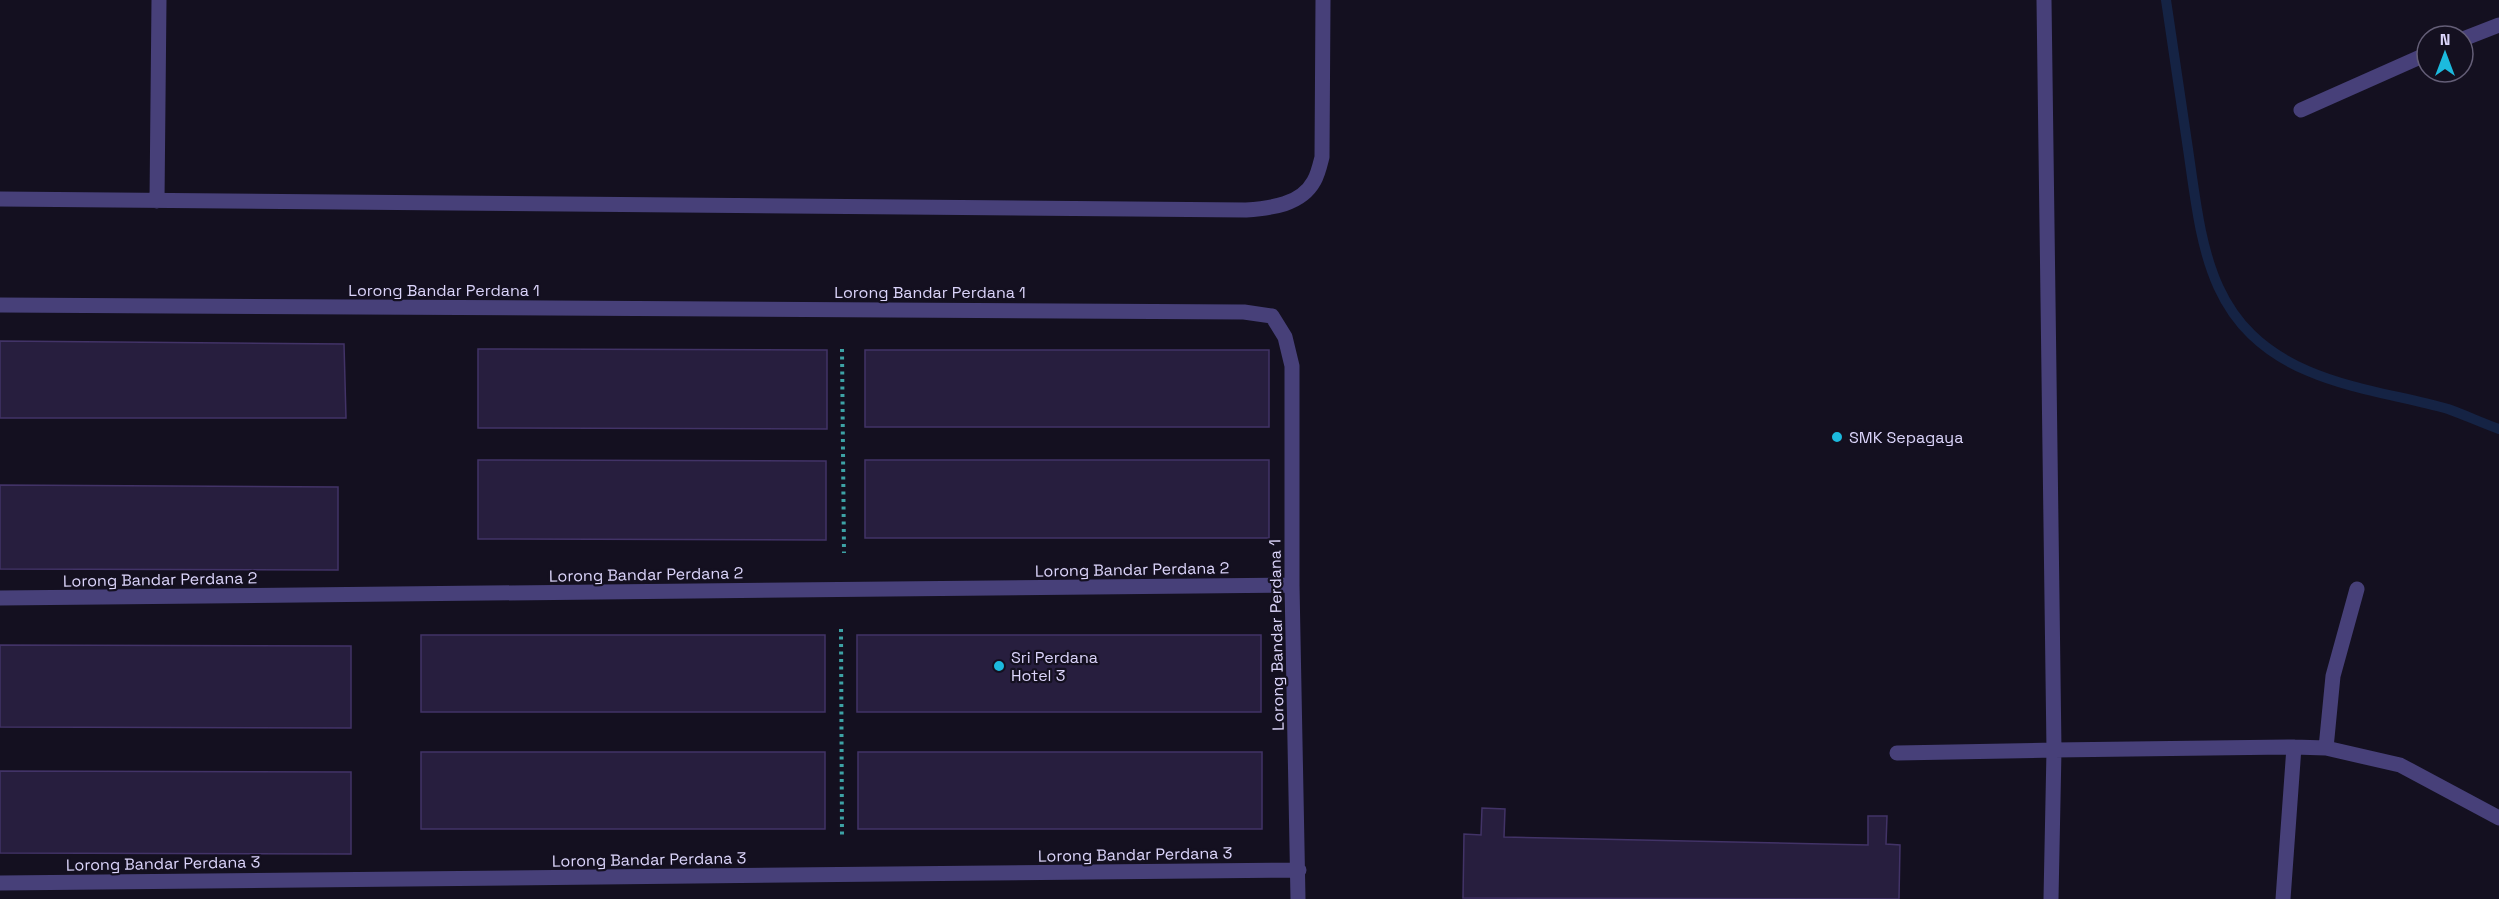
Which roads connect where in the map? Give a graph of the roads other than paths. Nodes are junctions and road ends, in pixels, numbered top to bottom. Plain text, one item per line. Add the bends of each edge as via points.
1 (159, 0) edge
2 (1323, 0) edge
3 (2044, 0) edge
4 (2499, 25) edge
5 (2475, 34) edge
6 (2415, 59) edge
7 (2301, 110) dead end
8 (0, 199) edge
9 (157, 201) junction
10 (0, 306) edge
11 (1292, 585) junction
12 (2357, 589) dead end
13 (0, 598) edge
14 (2294, 747) junction
15 (2326, 748) junction
16 (2054, 750) junction
17 (1897, 753) dead end
18 (2499, 818) edge
19 (1299, 870) junction
20 (0, 883) edge
21 (1298, 899) edge
22 (2051, 899) edge
23 (2283, 899) edge

1 - 9 street
2 - 9 street via 1322,158 1314,182 1300,196 1279,207 1246,210
3 - 16 street
4 - 5 street
6 - 7 street
8 - 9 street
10 - 11 street, Lorong Bandar Perdana 1 via 1232,312 1272,316 1285,337 1292,366
11 - 13 street, Lorong Bandar Perdana 2
11 - 19 street, Lorong Bandar Perdana 1
12 - 15 street via 2333,676
14 - 15 street
14 - 16 street
14 - 23 street
15 - 18 street via 2400,765
16 - 17 street
16 - 22 street
19 - 20 street, Lorong Bandar Perdana 3
19 - 21 street, Lorong Bandar Perdana 1

